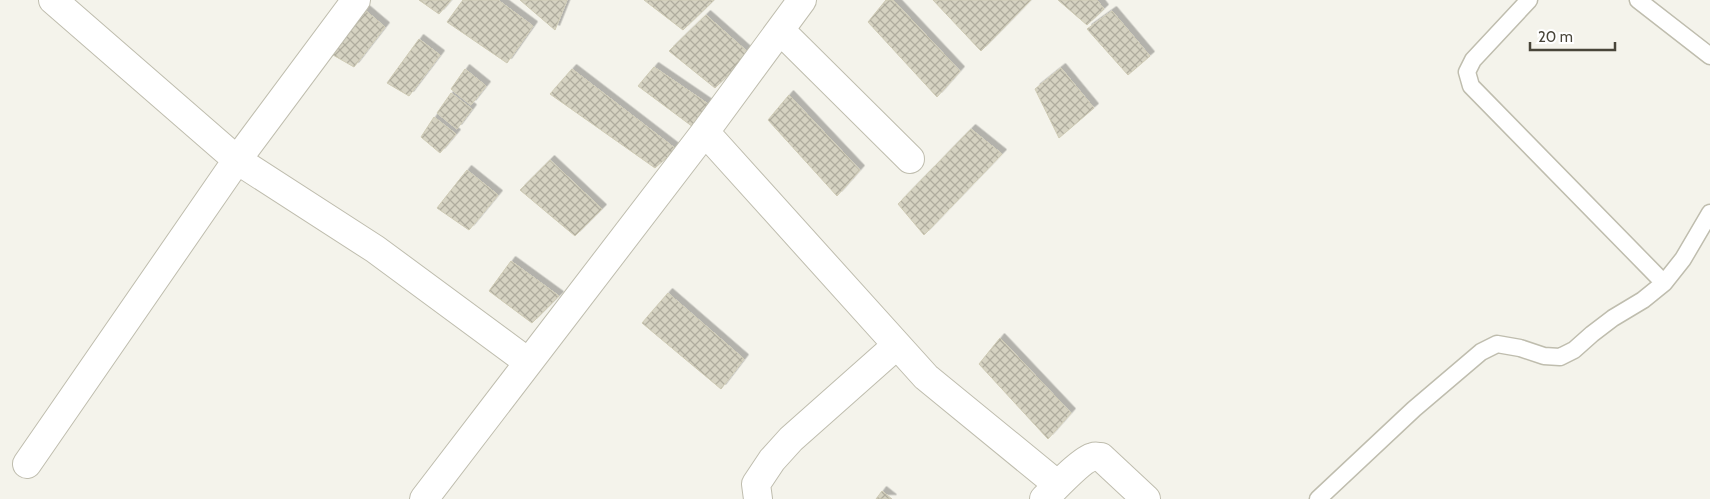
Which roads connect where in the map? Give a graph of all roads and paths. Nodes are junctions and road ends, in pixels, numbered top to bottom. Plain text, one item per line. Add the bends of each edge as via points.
1 (53, 0) edge
2 (356, 0) edge
3 (802, 0) edge
4 (1529, 0) edge
5 (1638, 0) edge
6 (780, 30) junction
7 (1710, 56) edge
8 (704, 132) junction
9 (910, 158) dead end
10 (237, 160) junction
11 (1710, 213) edge
12 (1664, 283) junction
13 (897, 346) junction
14 (528, 362) junction
15 (27, 464) dead end
16 (1051, 492) edge
17 (424, 499) edge
18 (758, 499) edge
19 (1146, 499) edge
20 (1318, 499) edge

1 - 10 street
2 - 10 street
3 - 6 street
4 - 12 lane via 1473,60 1468,72 1472,86
5 - 7 lane
6 - 8 street
6 - 9 street
8 - 13 street
8 - 14 street
10 - 14 street via 375,249
10 - 15 street
11 - 12 lane via 1683,259
12 - 20 lane via 1560,357 1498,344 1481,352 1414,409
13 - 16 street via 926,377
13 - 18 street via 791,439 756,484
14 - 17 street
16 - 19 street via 1094,456 1101,458

